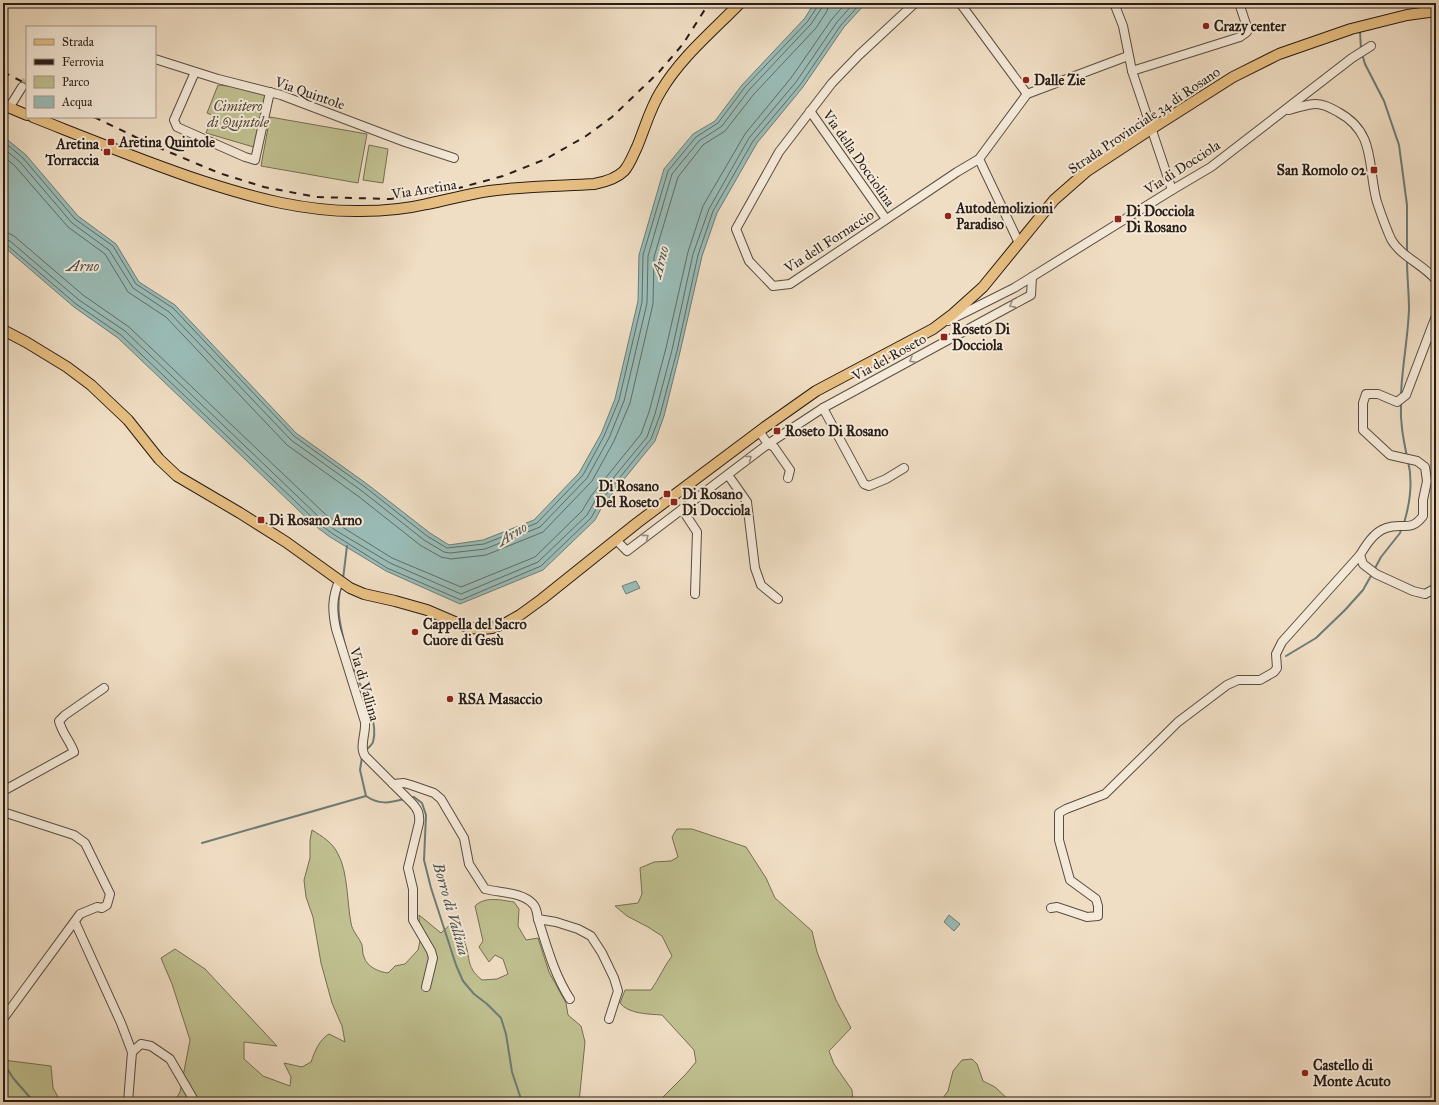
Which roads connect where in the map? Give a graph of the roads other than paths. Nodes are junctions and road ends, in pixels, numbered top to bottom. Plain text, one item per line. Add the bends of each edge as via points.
1 (740, 3) edge
2 (915, 3) edge
3 (960, 3) edge
4 (1114, 3) edge
5 (1239, 3) edge
6 (1436, 11) edge
7 (1371, 46) dead end
8 (1128, 56) junction
9 (156, 59) edge
10 (1132, 71) junction
11 (195, 72) junction
12 (22, 87) tunnel mouth
13 (270, 92) junction
14 (1027, 94) junction
15 (6, 106) edge
16 (1286, 110) junction
17 (810, 112) junction
18 (26, 115) edge
19 (35, 118) edge
20 (1151, 129) junction
21 (454, 158) dead end
22 (979, 159) junction
23 (1172, 190) junction
24 (886, 219) junction
25 (1019, 243) junction
26 (1032, 277) junction
27 (1436, 280) edge
28 (1436, 316) edge
29 (933, 328) junction
30 (3, 330) edge
31 (823, 408) junction
32 (759, 431) junction
33 (768, 444) junction
34 (904, 468) dead end
35 (728, 475) junction
36 (788, 478) dead end
37 (682, 509) junction
38 (616, 540) junction
39 (1360, 555) junction
40 (341, 582) junction
41 (1436, 588) edge
42 (695, 594) dead end
43 (778, 599) dead end
44 (104, 688) dead end
45 (393, 784) junction
46 (3, 791) edge
47 (3, 812) edge
48 (1051, 908) dead end
49 (538, 919) junction
50 (75, 922) junction
51 (426, 987) dead end
52 (570, 999) dead end
53 (3, 1019) edge
54 (608, 1019) dead end
55 (132, 1052) junction
56 (128, 1102) edge
57 (195, 1102) edge

1 - 19 main road, Via Aretina via 674,72 661,90 630,163 624,171 606,182 594,184 488,191 425,205 362,211 303,207 233,191 163,168
2 - 17 street, Via dell Fornaccio via 832,83
3 - 14 street
4 - 8 street via 1123,26
5 - 10 street via 1247,27 1247,32 1240,37
6 - 20 main road, Strada Provinciale 34 di Rosano via 1407,15 1351,29 1279,54 1233,77
7 - 16 street, Via di Docciola
8 - 10 street
8 - 14 street
9 - 11 street, Via Quintole
10 - 20 street
11 - 13 street, Via Quintole
11 - 13 street via 174,120 177,127 255,160
12 - 15 street
13 - 21 street, Via Quintole
14 - 22 street
15 - 18 main road
16 - 23 street, Via di Docciola via 1211,167
16 - 27 street via 1315,104 1329,106 1348,117 1361,131 1369,152 1377,202 1392,241 1406,256 1430,272
17 - 24 street, Via della Docciolina
17 - 24 street, Via dell Fornaccio via 779,152 736,229 749,261 773,286 790,284
20 - 23 street
20 - 25 main road, Strada Provinciale 34 di Rosano via 1087,172 1054,200
22 - 24 street, Via dell Fornaccio
22 - 25 street
23 - 26 street, Via di Docciola
25 - 29 main road, Strada Provinciale 34 di Rosano via 983,287
26 - 29 street, Via di Docciola
26 -> 31 street, Via del Roseto via 1031,295
28 - 39 street via 1406,395 1397,402 1378,394 1366,394 1362,403 1363,430 1390,455 1417,461 1425,467 1427,481 1423,500 1424,516 1418,523 1384,528 1369,540
29 - 32 main road, Strada Provinciale 34 di Rosano via 816,391
30 - 40 main road, Strada Provinciale 34 di Rosano via 91,385 128,420 159,459 177,476 258,524
31 - 33 street, Via del Roseto
31 - 34 street via 864,484 869,486
32 - 33 street
32 - 38 main road, Strada Provinciale 34 di Rosano
35 -> 33 street, Via del Roseto
33 - 36 street via 774,447 790,470
35 - 37 street, Via del Roseto
35 - 43 street via 748,502 755,568 761,585
38 -> 37 street, Via del Roseto via 627,551
37 - 42 street via 697,532
38 - 40 main road, Strada Provinciale 34 di Rosano via 520,615 506,623 483,629 469,628 439,614 364,594
39 - 41 street via 1363,564 1376,574 1413,591 1425,594
39 - 48 street via 1282,642 1276,654 1274,672 1260,680 1238,680 1228,684 1178,722 1105,794 1059,813 1059,840 1070,880 1096,899 1098,916 1087,917 1058,907
40 - 45 street, Via di Vallina via 334,594 333,615 365,722 362,747 364,754
44 - 46 street via 65,714 59,721 74,752
45 - 49 street via 411,785 434,793 441,799 464,838 469,864 486,889 521,896 536,908
45 - 51 street, Via di Vallina via 418,809 420,816 408,868 413,889 413,920 433,958
47 - 50 street via 74,835 85,843 110,894 107,905 80,914
49 - 52 street via 552,964
49 - 54 street via 578,929 591,936 602,953 618,991
50 - 53 street
50 - 55 street
55 - 56 street
55 - 57 street via 141,1044 150,1046 170,1059

